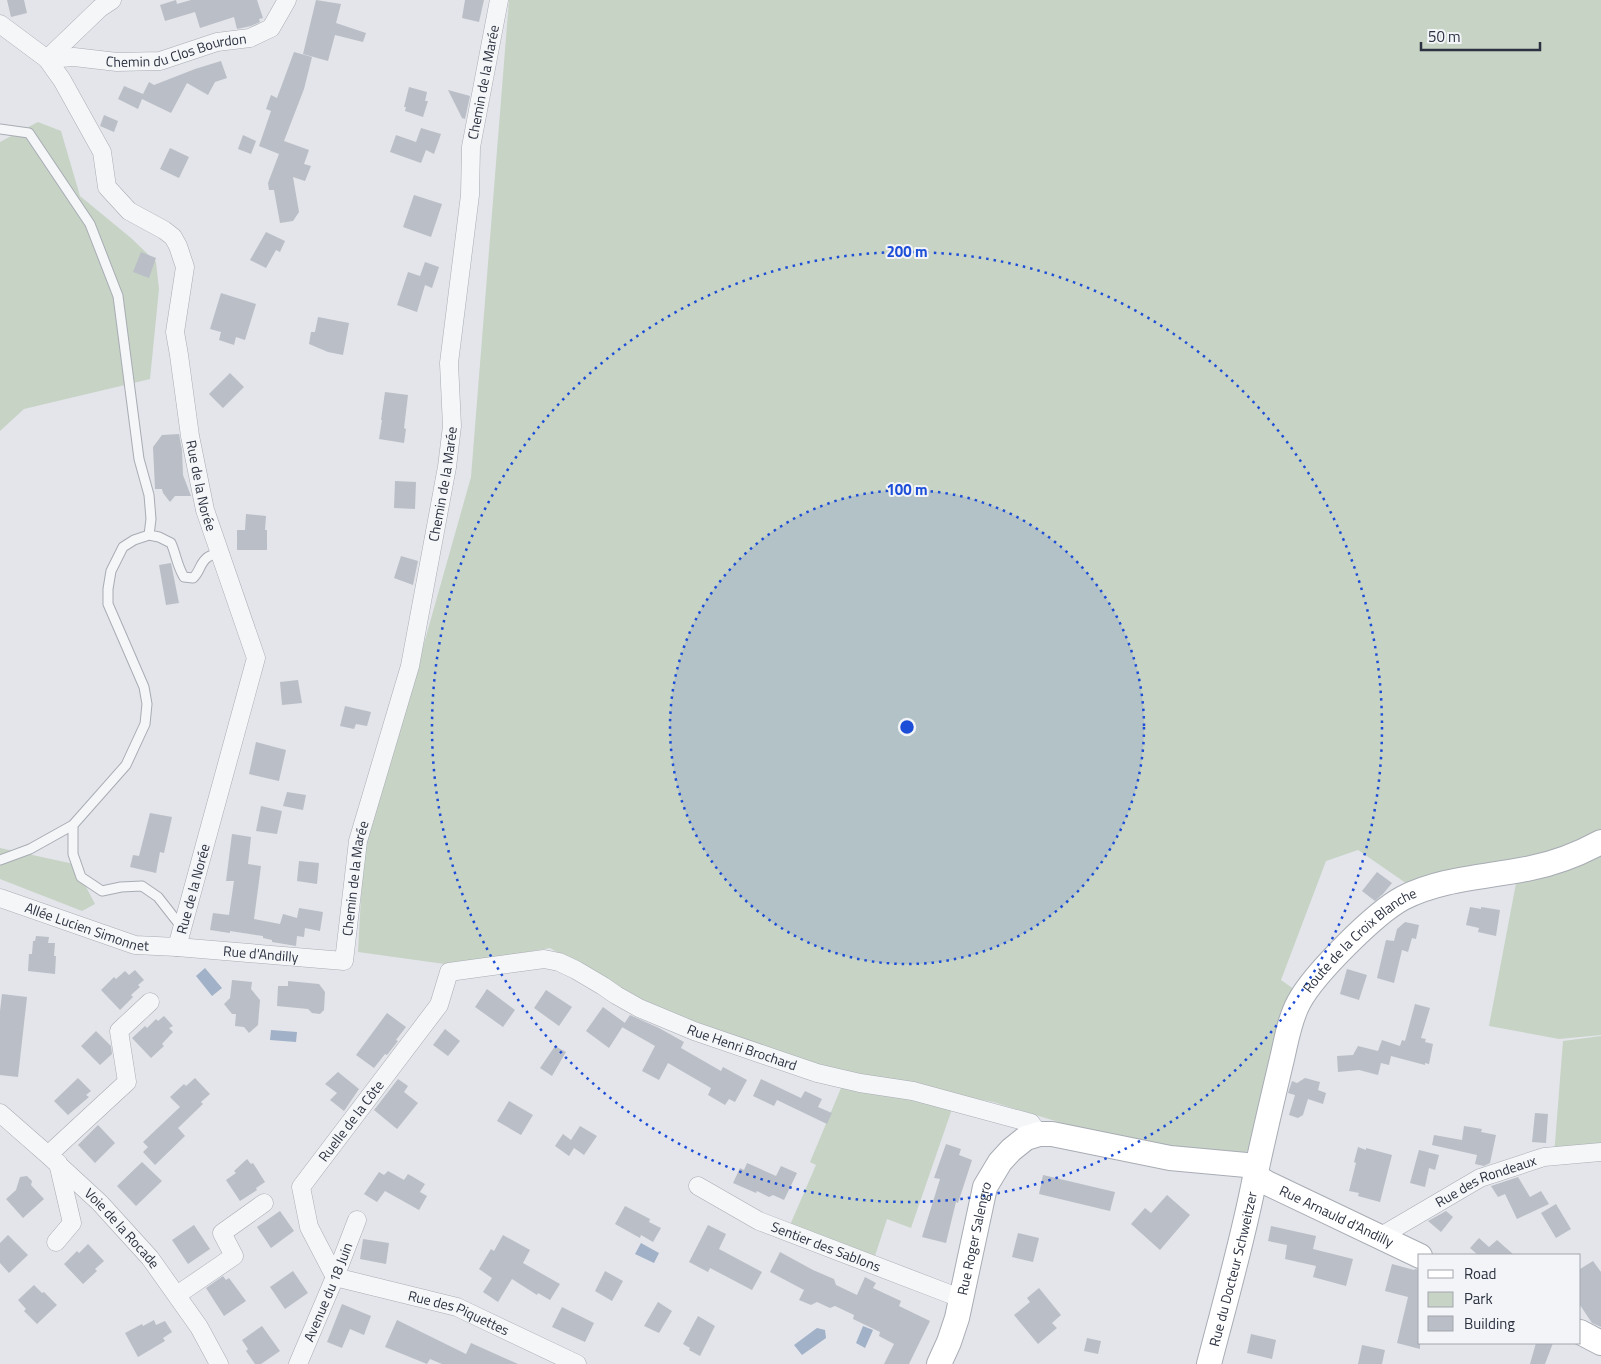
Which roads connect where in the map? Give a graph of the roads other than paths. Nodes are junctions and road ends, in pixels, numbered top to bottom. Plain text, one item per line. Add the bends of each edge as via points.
1 (112, 0) edge
2 (286, 0) edge
3 (499, 0) edge
4 (0, 24) edge
5 (48, 59) junction
6 (0, 129) edge
7 (148, 536) junction
8 (220, 552) junction
9 (73, 825) junction
10 (1601, 842) edge
11 (0, 860) edge
12 (0, 898) edge
13 (182, 929) junction
14 (177, 948) junction
15 (344, 961) joint
16 (449, 972) joint
17 (150, 1002) dead end
18 (0, 1113) edge
19 (1039, 1134) junction
20 (1601, 1152) edge
21 (53, 1159) junction
22 (1256, 1171) junction
23 (698, 1186) dead end
24 (264, 1202) dead end
25 (357, 1220) dead end
26 (1382, 1239) junction
27 (56, 1242) dead end
28 (1418, 1255) edge
29 (335, 1277) junction
30 (177, 1295) junction
31 (960, 1298) junction
32 (1581, 1333) edge
33 (1601, 1343) edge
34 (574, 1363) edge
35 (219, 1364) edge
36 (298, 1364) edge
37 (939, 1364) edge
38 (1210, 1364) edge

1 - 5 street
2 - 5 street, Chemin du Clos Bourdon via 271,28 250,38 217,42 160,61
3 - 15 street, Chemin de la Marée via 470,147 470,195 449,363 452,426 447,467 410,666 358,841
4 - 5 street
5 - 8 street, Rue de la Norée via 102,152 107,187 129,212 164,230 178,246 185,267 175,332 205,510
6 - 7 lane via 29,133 90,224 118,296 139,459 152,519
7 - 8 lane via 171,542 184,577 193,578 206,558
7 - 9 lane via 122,547 111,571 108,589 108,604 144,687 147,704 145,724 126,765
8 - 13 street, Rue de la Norée via 256,658
9 - 11 lane
9 - 13 lane via 73,854 81,877 102,891 142,886 158,897
10 - 22 main road, Route de la Croix Blanche via 1553,863 1425,888 1401,899 1368,925 1319,975 1295,1011
12 - 14 street, Allée Lucien Simonnet via 127,944
13 - 14 street, Rue de la Norée
14 - 15 street, Rue d'Andilly
16 - 19 street, Rue Henri Brochard via 544,960 559,962 639,1008 694,1031 816,1073 913,1091 998,1113 1031,1123
16 - 29 street, Ruelle de la Côte via 439,1005 301,1187 309,1227
17 - 21 street via 119,1031 127,1082
18 - 21 street, Voie de la Rocade
19 - 22 main road
19 - 31 main road, Rue Roger Salengro via 1026,1138 1011,1150 985,1187
20 - 26 street, Rue des Rondeaux via 1544,1157 1480,1178 1388,1232
21 - 27 street via 72,1223
21 - 30 street, Voie de la Rocade via 106,1209 150,1258
22 - 26 main road, Rue Arnauld d'Andilly via 1267,1183
22 - 38 main road, Rue du Docteur Schweitzer
23 - 31 street, Sentier des Sablons via 759,1221
24 - 30 street via 222,1233 234,1256
25 - 29 street, Avenue du 18 Juin
26 - 28 main road, Rue Arnauld d'Andilly
29 - 34 street, Rue des Piquettes via 457,1307
29 - 36 street, Avenue du 18 Juin
30 - 35 street, Voie de la Rocade via 199,1326
31 - 37 main road, Rue Roger Salengro via 957,1318
32 - 33 main road

